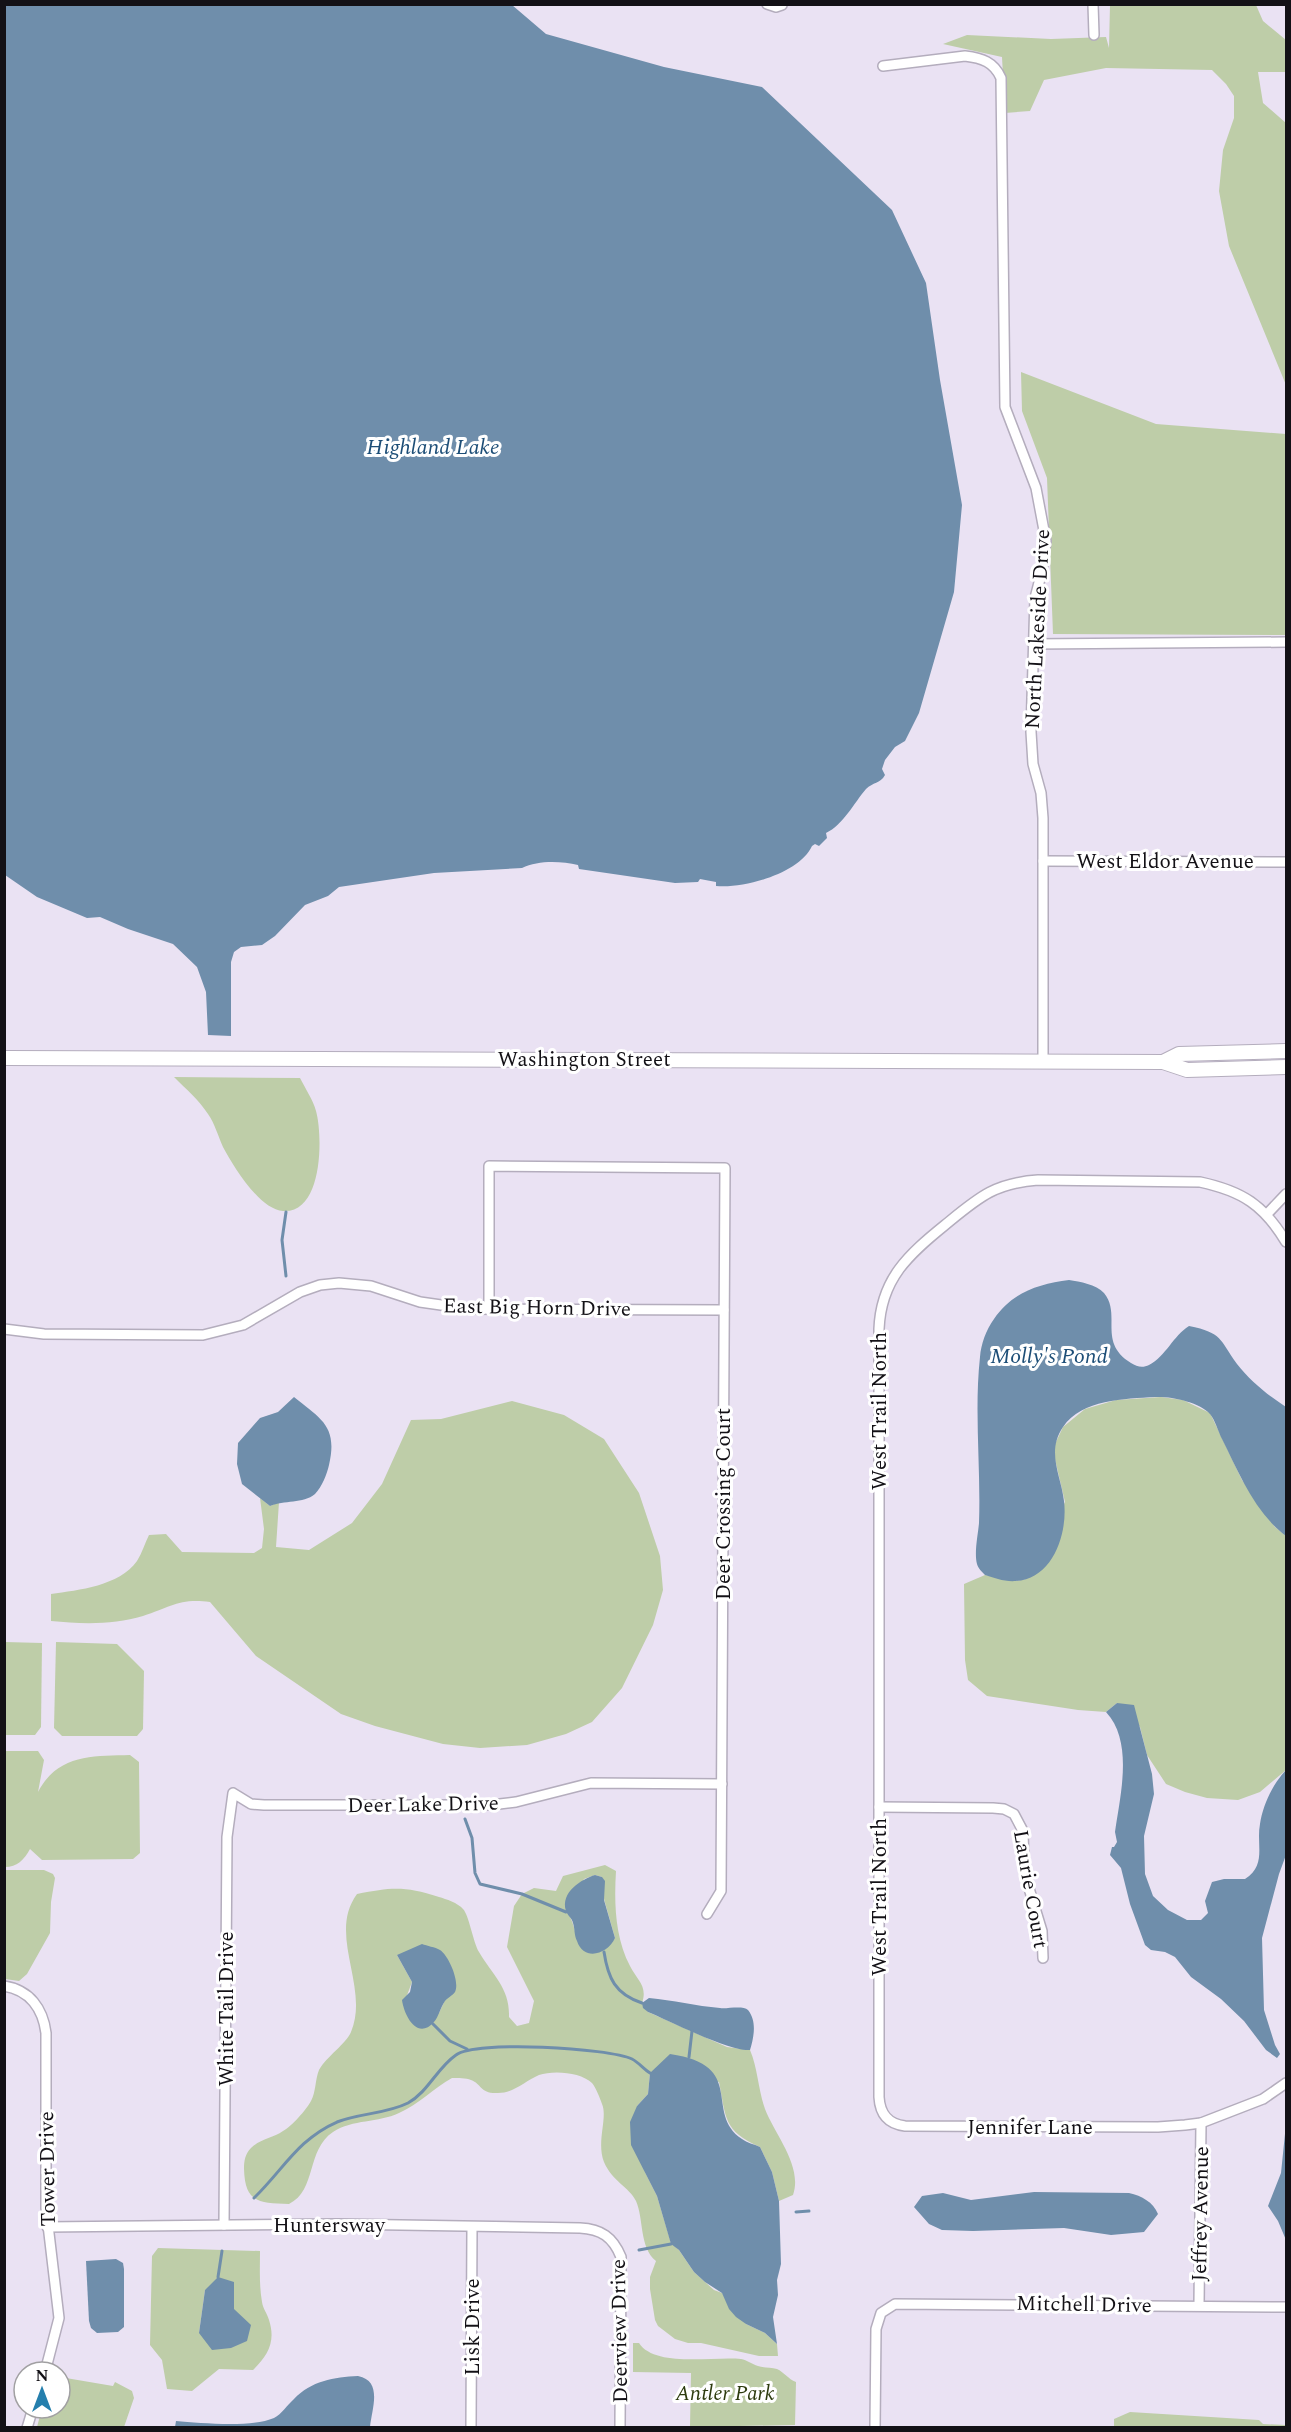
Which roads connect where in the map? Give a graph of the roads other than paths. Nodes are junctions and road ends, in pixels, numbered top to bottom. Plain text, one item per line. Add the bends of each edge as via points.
1 (767, 4) edge
2 (1093, 4) edge
3 (782, 5) edge
4 (1094, 36) dead end
5 (884, 66) dead end
6 (1287, 642) edge
7 (1034, 644) junction
8 (1043, 861) junction
9 (1287, 862) edge
10 (1287, 1051) edge
11 (4, 1058) edge
12 (1043, 1062) junction
13 (1163, 1062) junction
14 (1287, 1067) edge
15 (1287, 1194) edge
16 (1267, 1214) junction
17 (1287, 1242) edge
18 (489, 1309) junction
19 (724, 1310) junction
20 (4, 1329) edge
21 (722, 1784) junction
22 (233, 1793) joint
23 (879, 1807) junction
24 (707, 1914) dead end
25 (1043, 1958) dead end
26 (4, 1986) edge
27 (879, 2001) joint
28 (1287, 2083) edge
29 (1201, 2123) junction
30 (224, 2225) junction
31 (47, 2227) junction
32 (472, 2227) junction
33 (609, 2238) joint
34 (1199, 2305) junction
35 (1287, 2307) edge
36 (48, 2360) edge
37 (471, 2427) edge
38 (620, 2427) edge
39 (875, 2427) edge

1 - 3 street
2 - 4 street
5 - 7 street, North Lakeside Drive via 965,56 992,64 1001,78 1005,407 1033,478 1046,541 1035,598
6 - 7 street
7 - 8 street, North Lakeside Drive via 1031,732 1033,764 1041,793
8 - 9 street, West Eldor Avenue
8 - 12 street, North Lakeside Drive
10 - 13 main road, Washington Street via 1179,1054
11 - 12 main road, Washington Street
12 - 13 main road, Washington Street
13 - 14 main road, Washington Street via 1186,1070
15 - 16 street
16 - 17 street, West Trail North
16 - 23 street, West Trail North via 1241,1194 1200,1182 1015,1182 978,1198 917,1248 892,1279 879,1311
18 - 19 street, East Big Horn Drive
18 - 19 street, Deer Crossing Court via 489,1166 725,1168
18 - 20 street, East Big Horn Drive via 445,1307 378,1287 339,1283 300,1292 243,1325 203,1335 44,1334
19 - 21 street, Deer Crossing Court
21 - 22 street, Deer Lake Drive via 591,1783 491,1805 264,1805 251,1804
21 - 24 street, Deer Crossing Court via 721,1891
22 - 30 street, White Tail Drive via 227,1837
23 - 25 street, Laurie Court via 993,1808 1014,1814 1023,1831 1024,1867 1042,1931
23 - 27 street, West Trail North
26 - 31 street, Tower Drive via 28,1996 44,2018
27 - 29 street, Jennifer Lane via 880,2110 895,2125 1158,2127
28 - 29 street, Jennifer Lane via 1263,2098
29 - 34 street, Jeffrey Avenue
30 - 31 street, Huntersway
30 - 32 street, Huntersway
31 - 36 street, Tower Drive via 59,2319
32 - 33 street, Huntersway via 589,2228
32 - 37 street, Lisk Drive
33 - 38 street, Deerview Drive via 617,2247 621,2269
34 - 35 street, Mitchell Drive
34 - 39 street, Mitchell Drive via 901,2302 884,2310 876,2329

